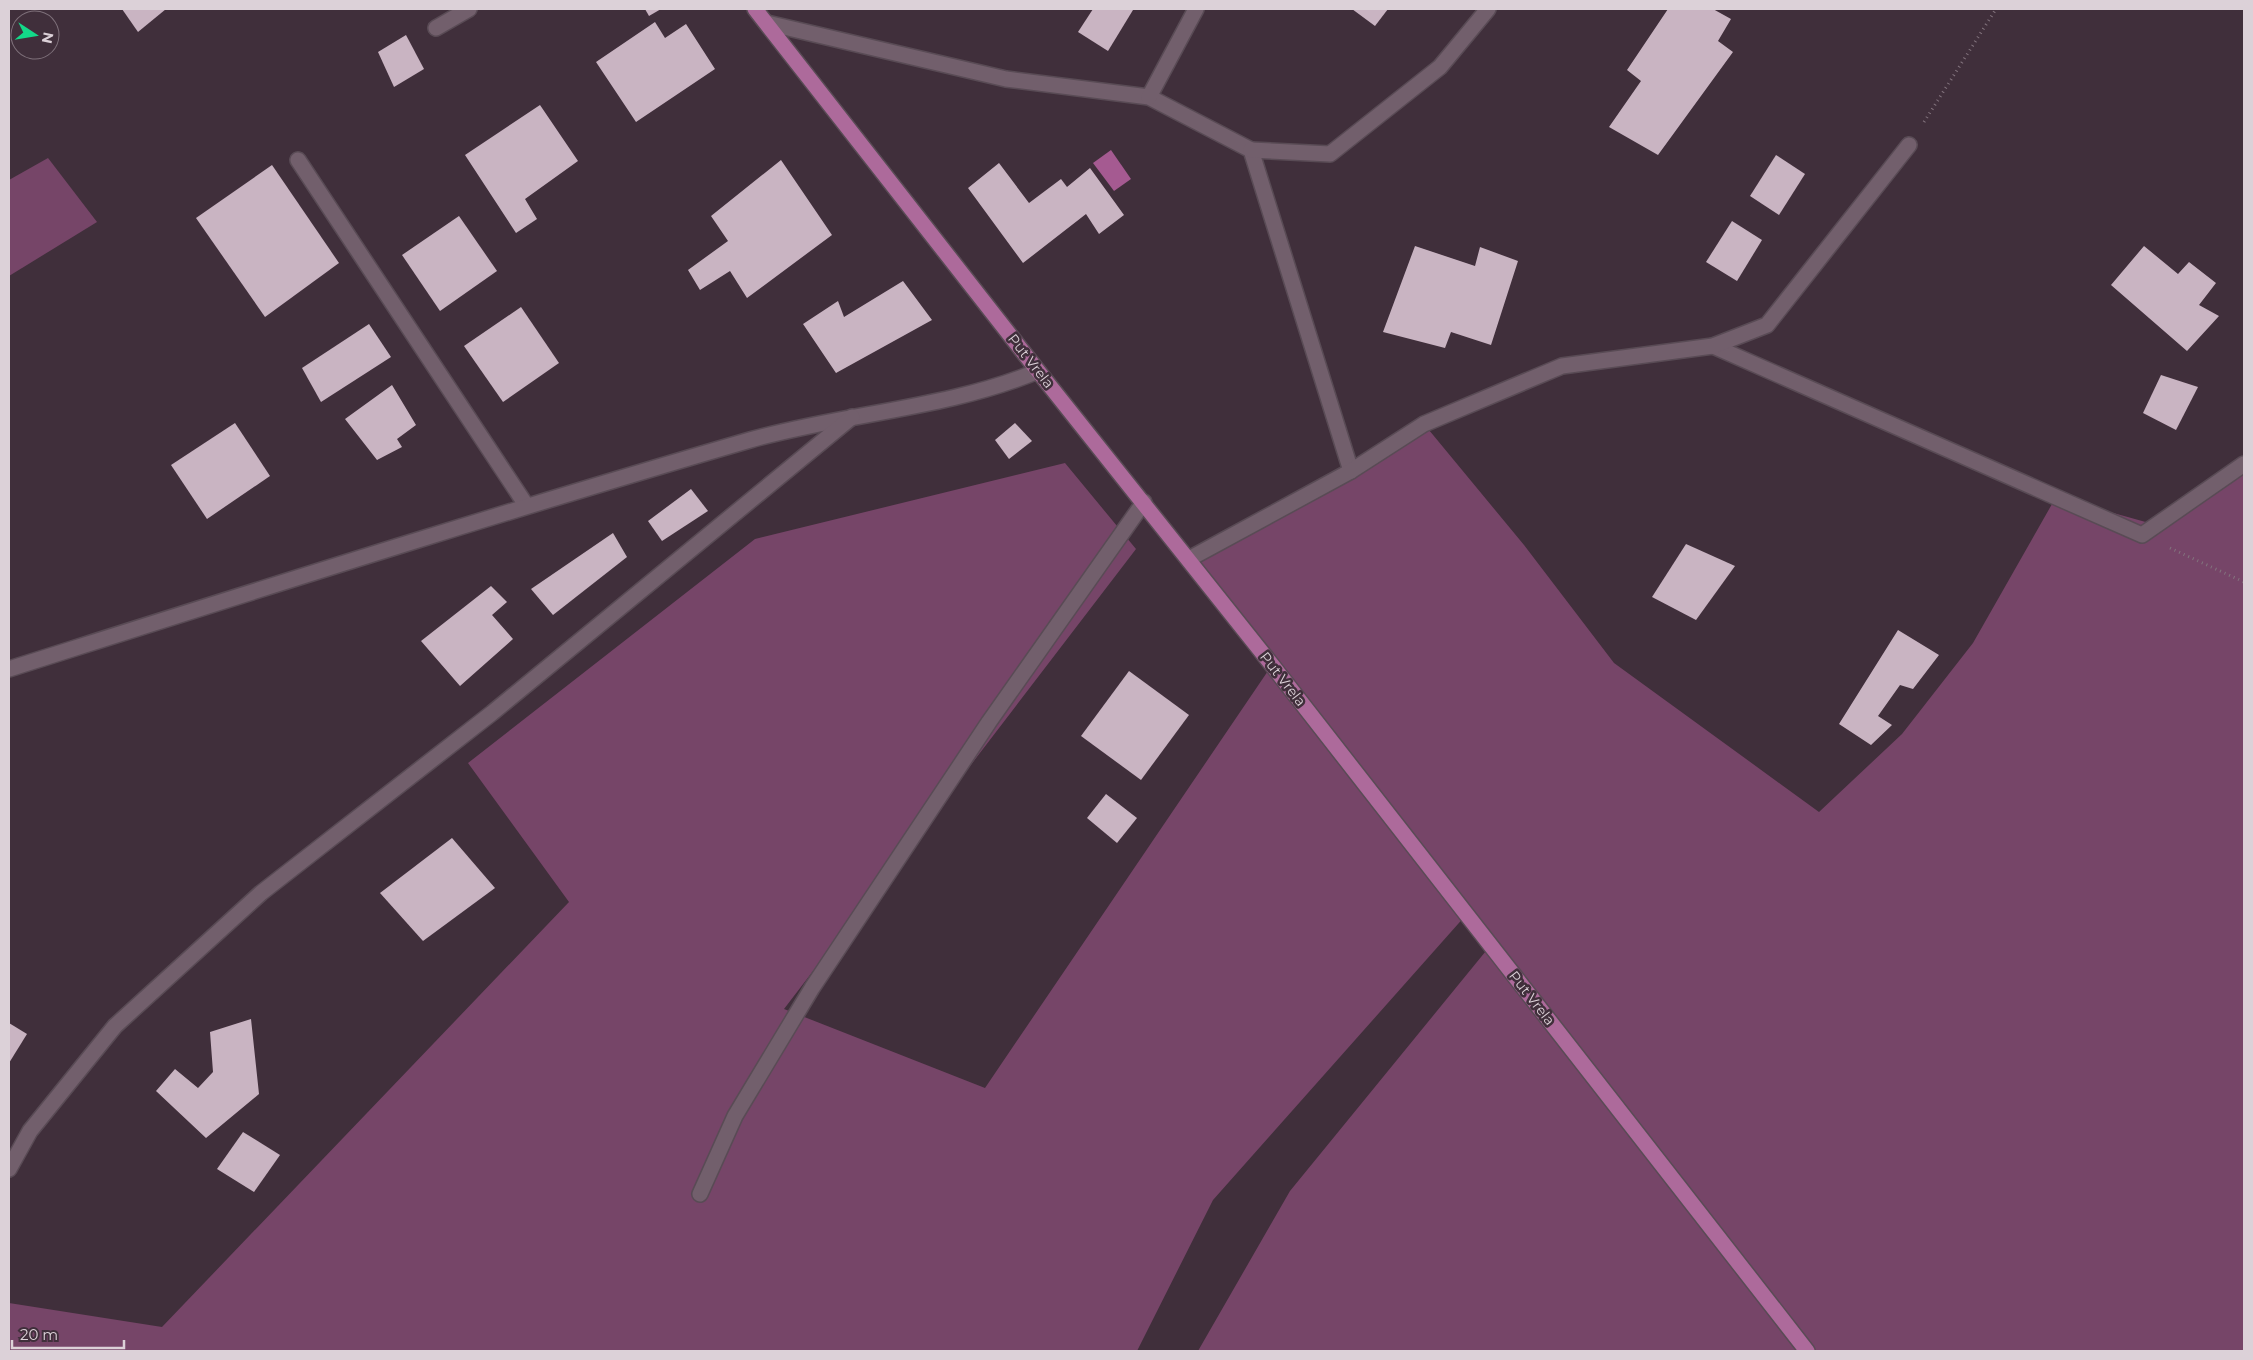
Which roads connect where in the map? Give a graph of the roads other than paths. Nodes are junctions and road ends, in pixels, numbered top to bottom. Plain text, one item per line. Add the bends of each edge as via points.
1 (469, 9) edge
2 (756, 9) edge
3 (1196, 9) edge
4 (1488, 9) edge
5 (767, 23) junction
6 (436, 28) dead end
7 (1149, 97) junction
8 (1909, 145) road end
9 (1250, 150) junction
10 (298, 160) dead end
11 (1713, 346) junction
12 (1038, 371) junction
13 (852, 417) junction
14 (2244, 464) edge
15 (1351, 471) junction
16 (1144, 502) junction
17 (526, 505) junction
18 (1189, 559) junction
19 (9, 669) edge
20 (9, 1169) edge
21 (700, 1194) dead end
22 (1807, 1351) edge

1 - 6 street
2 - 5 main road, Put Vrela
3 - 7 street
4 - 9 street via 1440,68 1330,154
5 - 7 street via 1006,79
5 - 12 main road, Put Vrela
7 - 9 street
8 - 11 street via 1767,325
9 - 15 street
10 - 17 street
11 - 14 street via 2142,535
11 - 15 street via 1562,366 1424,424
12 - 13 street via 1008,384
12 - 16 main road, Put Vrela
13 - 17 street via 788,429
13 - 20 street via 492,713 261,893 115,1026 30,1131
15 - 18 street
16 - 18 main road, Put Vrela
16 - 21 street via 989,722 812,988 735,1116
17 - 19 street
18 - 22 main road, Put Vrela

